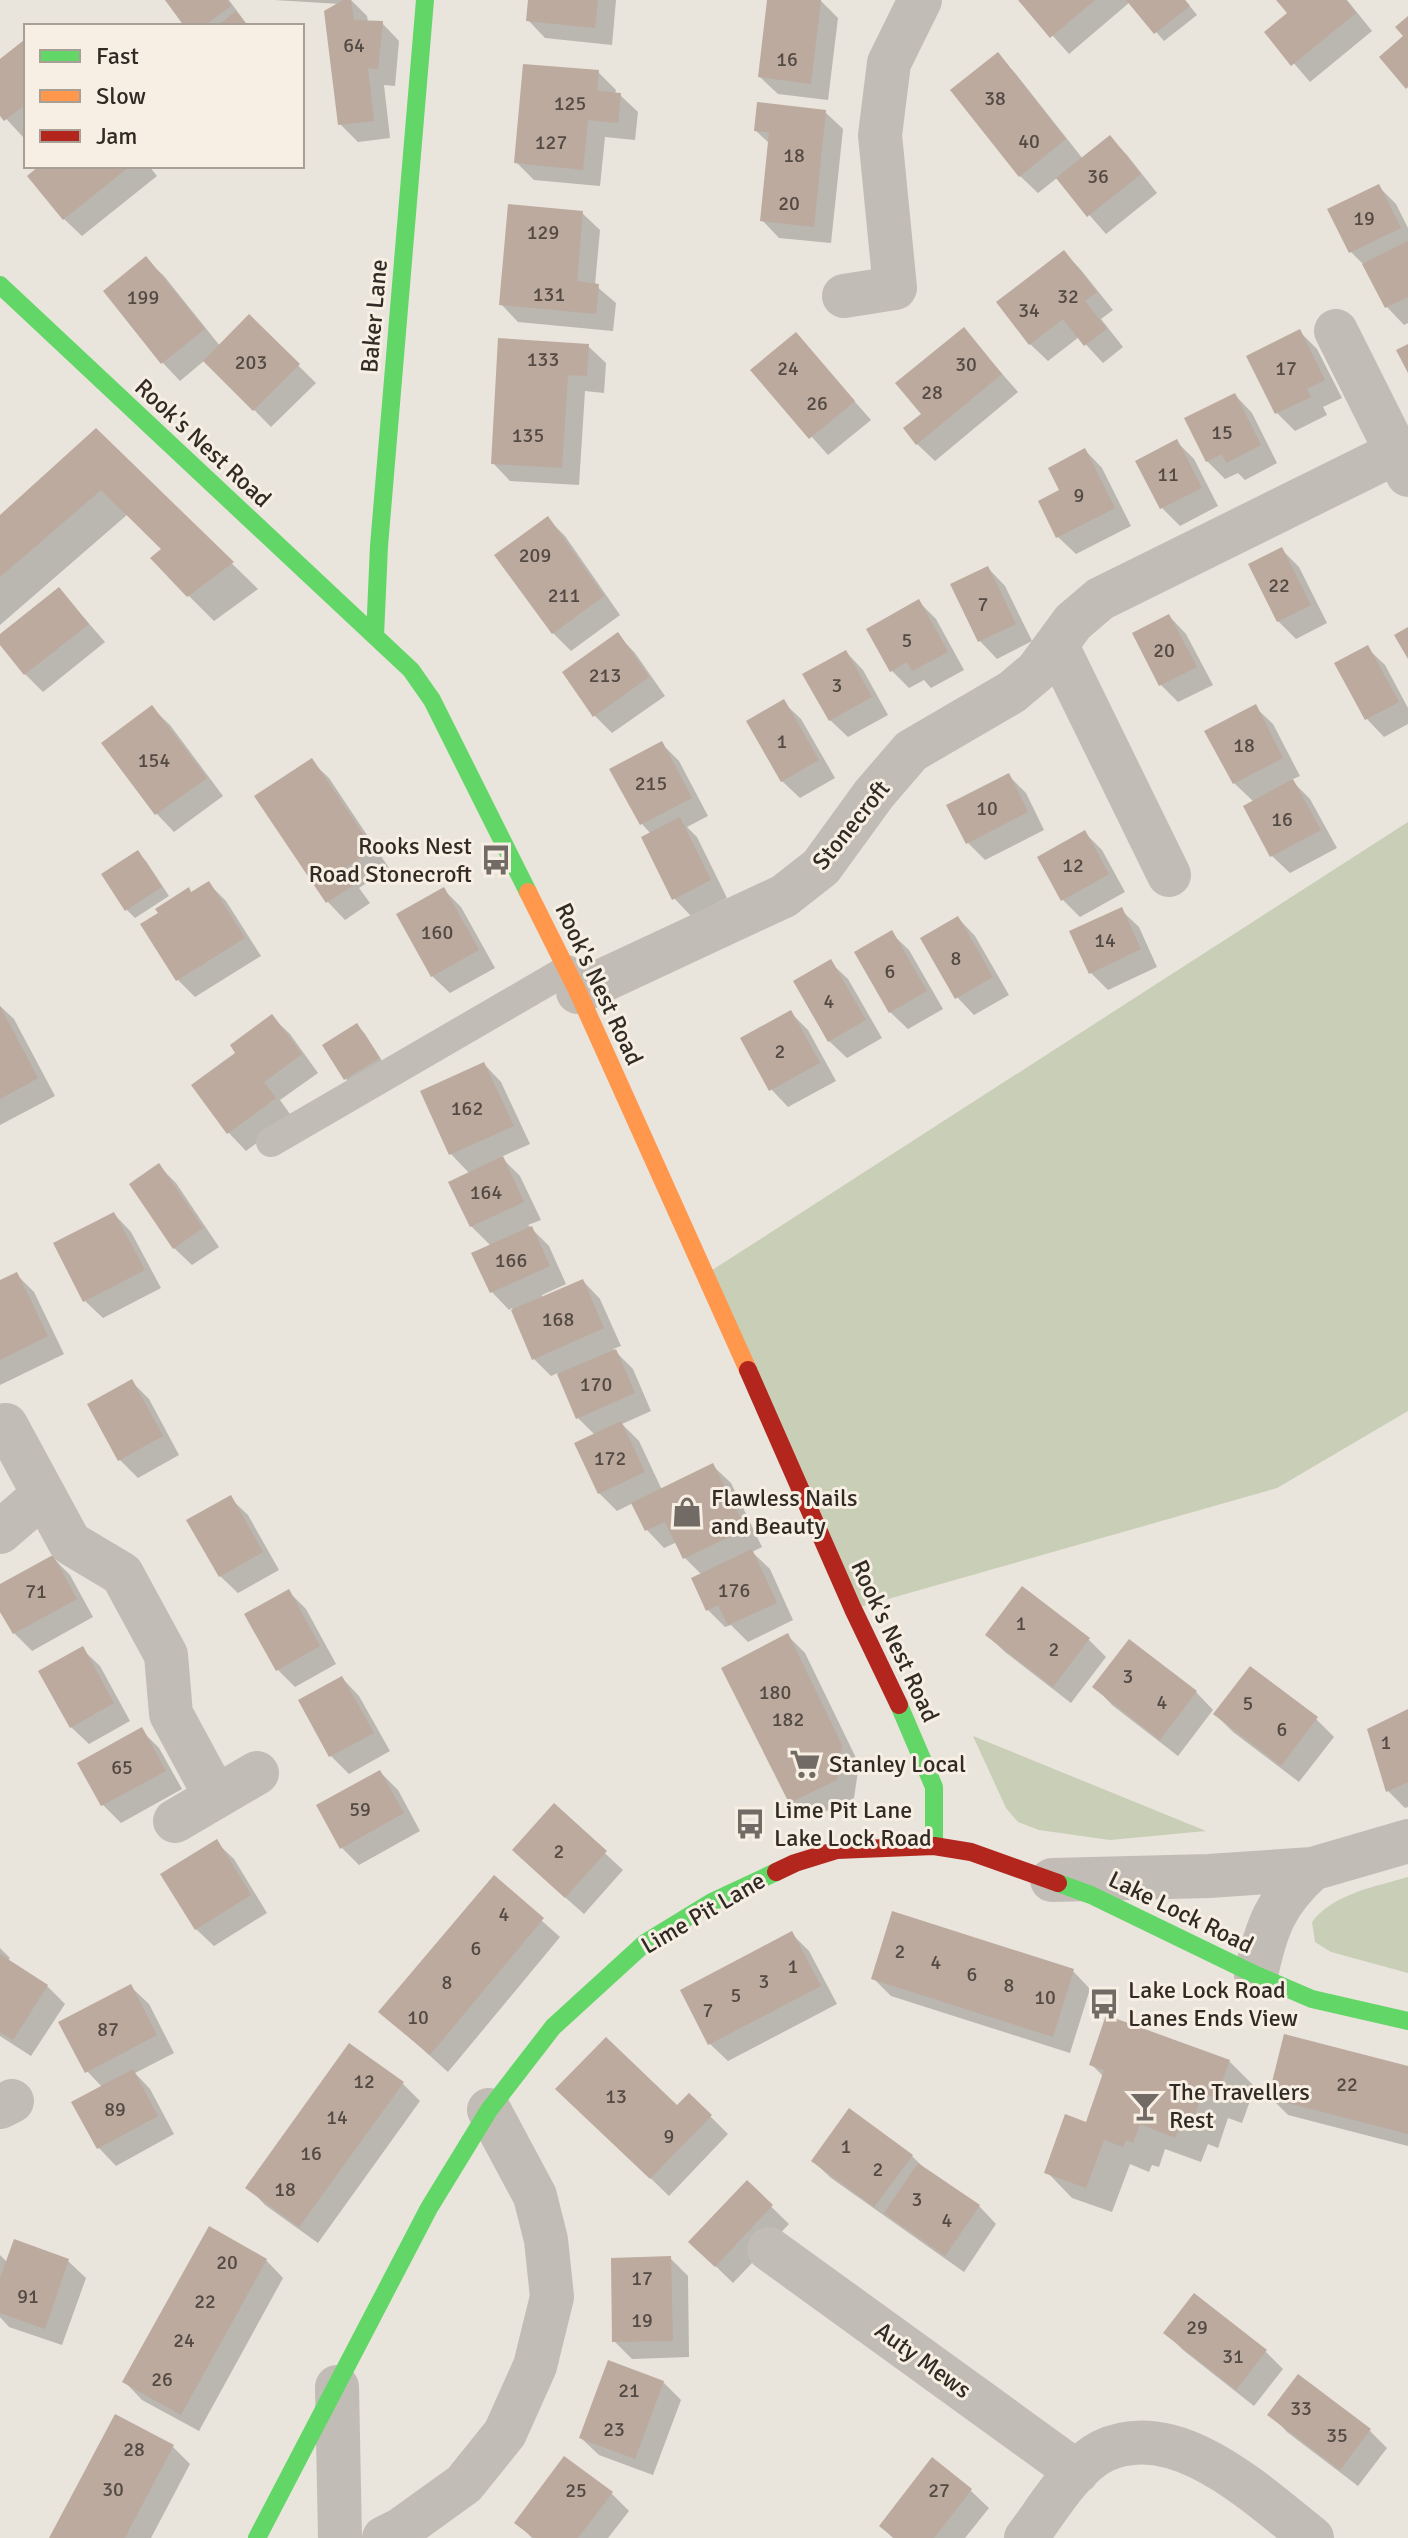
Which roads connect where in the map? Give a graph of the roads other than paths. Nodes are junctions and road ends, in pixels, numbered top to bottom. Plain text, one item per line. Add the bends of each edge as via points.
1 (425, 0) edge
2 (920, 0) edge
3 (0, 285) edge
4 (844, 296) dead end
5 (1336, 331) dead end
6 (1402, 463) edge
7 (375, 636) junction
8 (1057, 646) junction
9 (1169, 875) dead end
10 (573, 981) junction
11 (271, 1142) dead end
12 (6, 1425) dead end
13 (43, 1495) junction
14 (0, 1532) edge
15 (257, 1773) dead end
16 (216, 1797) junction
17 (175, 1821) dead end
18 (1408, 1841) edge
19 (934, 1846) junction
20 (1312, 1869) junction
21 (1052, 1880) junction
22 (1256, 1975) junction
23 (1408, 2021) edge
24 (489, 2110) junction
25 (769, 2249) dead end
26 (337, 2387) junction
27 (1077, 2472) junction
28 (257, 2538) edge
29 (340, 2538) edge
30 (384, 2538) edge
31 (1026, 2538) edge
32 (1312, 2538) edge

1 - 7 street, Baker Lane
2 - 4 street via 889,63 880,135 895,288
3 - 7 street, Rook's Nest Road
5 - 6 street, Stonecroft
6 - 8 street, Stonecroft via 1100,599 1073,622
7 - 10 street, Rook's Nest Road via 411,670 432,700
8 - 9 street
8 - 10 street, Stonecroft via 1012,692 911,751 821,867 784,896
10 - 11 lane
10 - 19 street, Rook's Nest Road via 910,1729 934,1787
12 - 13 street
13 - 14 street
13 - 16 street via 70,1543 122,1574 166,1655 171,1714
15 - 16 street
16 - 17 street
18 - 20 street
19 - 21 street, Lake Lock Road via 971,1852
19 - 24 street, Lime Pit Lane via 837,1850 795,1863 712,1902 645,1943 553,2027
20 - 21 street
20 - 22 street via 1279,1907 1265,1935
21 - 22 street, Lake Lock Road
22 - 23 street, Lake Lock Road via 1312,1999
24 - 26 street, Lime Pit Lane via 429,2208
24 - 30 street via 535,2196 552,2297 535,2366 505,2433 464,2484
25 - 27 street, Auty Mews
26 - 28 street, Lime Pit Lane
26 - 29 street, Lime Pit Lane
27 - 31 street
27 - 32 street via 1101,2452 1128,2444 1163,2445 1200,2456 1231,2475

